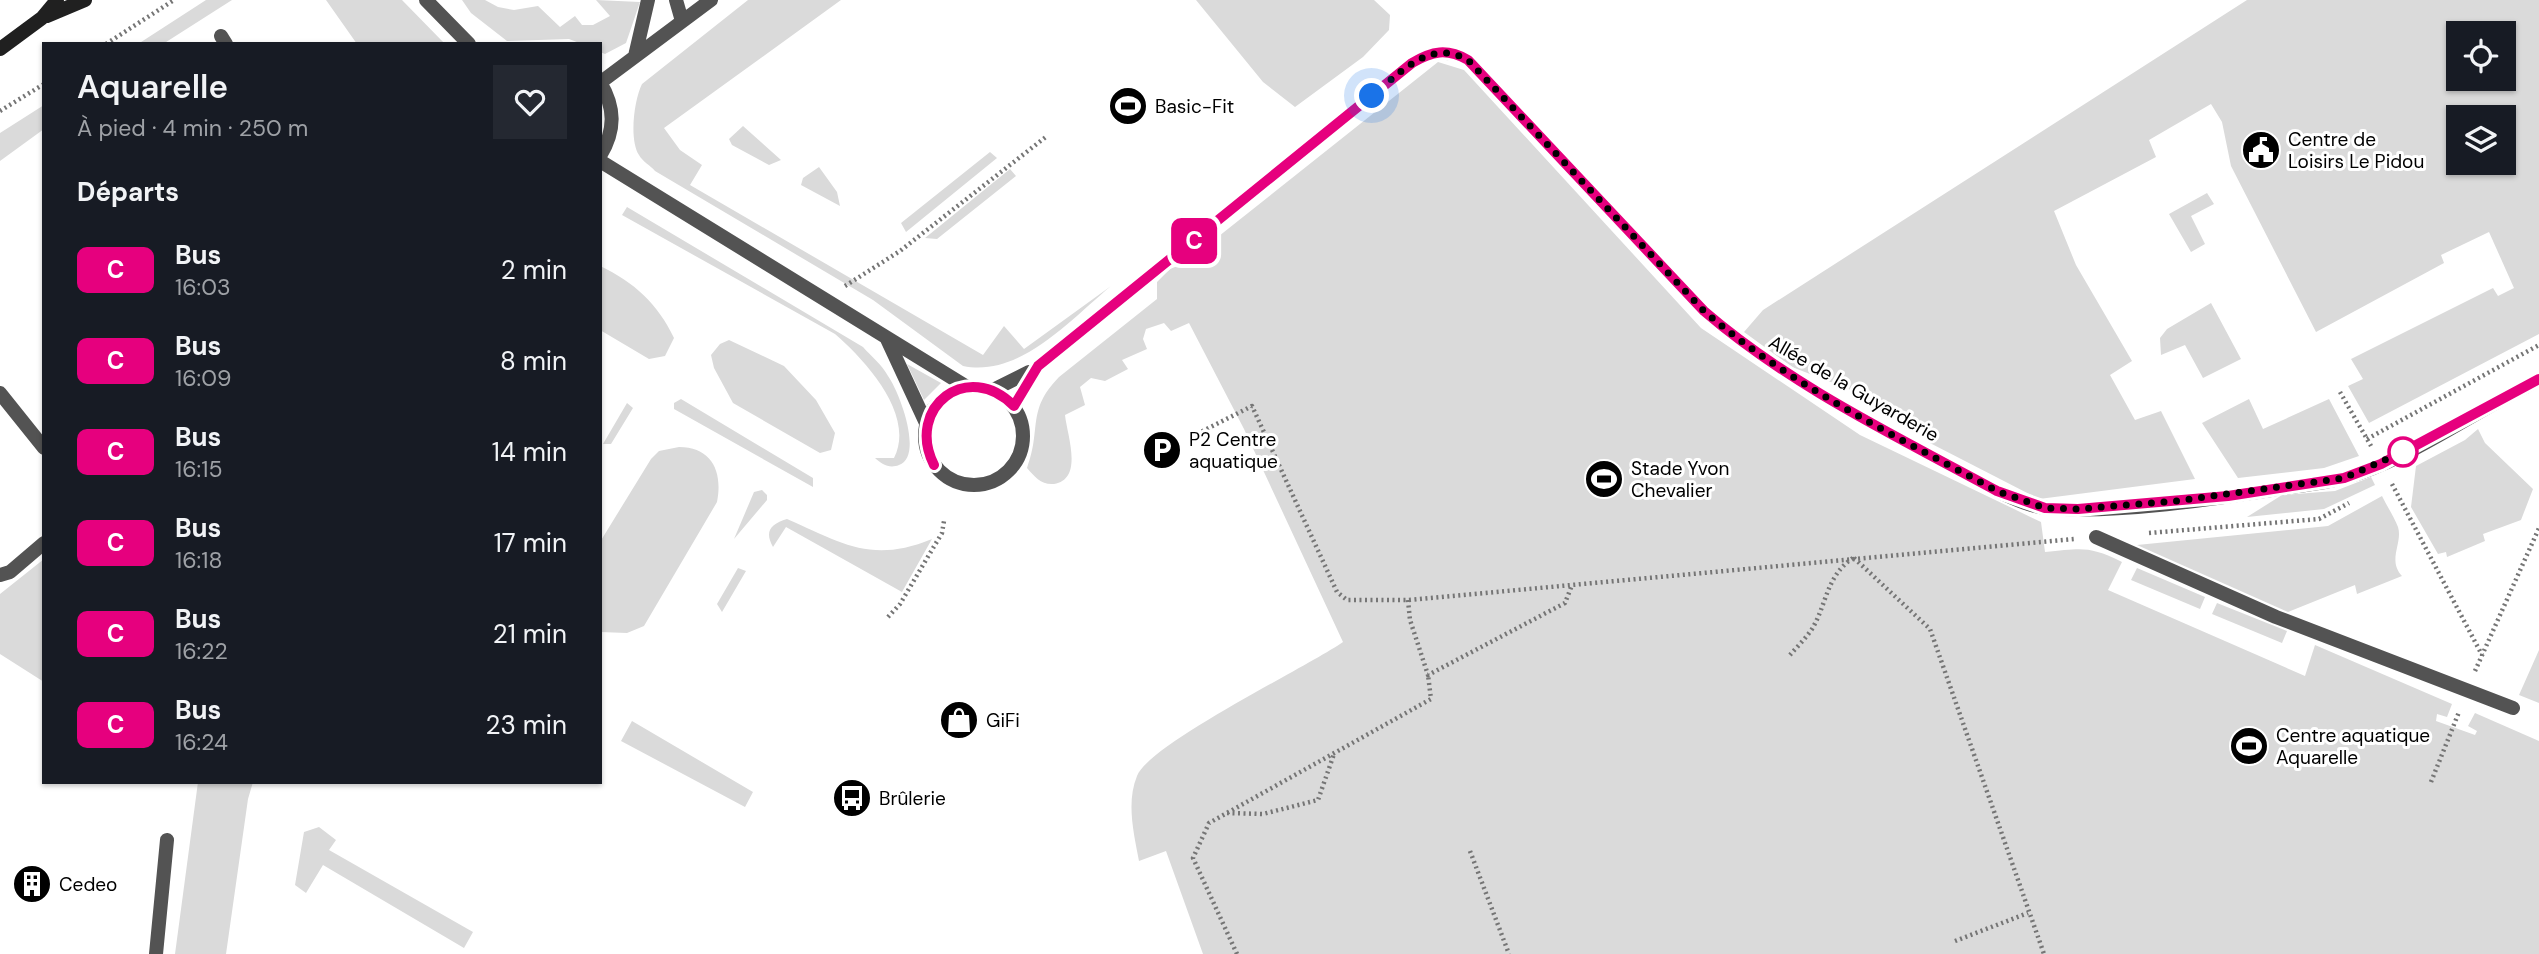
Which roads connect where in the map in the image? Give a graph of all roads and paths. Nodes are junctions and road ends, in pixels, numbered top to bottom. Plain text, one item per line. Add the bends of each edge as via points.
1 (57, 0) edge
2 (85, 0) edge
3 (174, 0) edge
4 (426, 0) edge
5 (648, 0) edge
6 (676, 0) edge
7 (711, 0) edge
8 (42, 18) junction
9 (682, 22) junction
10 (109, 42) edge
11 (466, 42) edge
12 (0, 49) edge
13 (635, 56) junction
14 (602, 81) edge
15 (42, 84) edge
16 (602, 84) edge
17 (0, 111) edge
18 (1047, 136) dead end
19 (602, 152) edge
20 (602, 162) edge
21 (824, 302) junction
22 (886, 337) junction
23 (2539, 345) edge
24 (1038, 366) junction
25 (2539, 379) edge
26 (967, 387) junction
27 (993, 390) junction
28 (2340, 392) dead end
29 (0, 393) edge
30 (1014, 406) junction
31 (926, 423) junction
32 (1197, 435) dead end
33 (2367, 439) junction
34 (42, 446) edge
35 (2381, 464) junction
36 (944, 521) dead end
37 (2539, 528) edge
38 (2096, 537) dead end
39 (42, 545) edge
40 (1854, 558) junction
41 (0, 575) edge
42 (1572, 585) junction
43 (1408, 600) junction
44 (888, 617) dead end
45 (1790, 655) dead end
46 (2482, 655) junction
47 (1427, 675) junction
48 (2466, 690) junction
49 (2513, 708) dead end
50 (1334, 753) junction
51 (2431, 782) dead end
52 (1226, 813) junction
53 (167, 840) dead end
54 (1470, 851) dead end
55 (2028, 912) junction
56 (1955, 941) dead end
57 (156, 954) edge
58 (1237, 954) edge
59 (1509, 954) edge
60 (2044, 954) edge

1 - 8 main road
2 - 8 main road
3 - 10 path
4 - 11 street
5 - 13 street
6 - 9 street
7 - 9 street
8 - 12 main road
9 - 13 street
13 - 14 street
15 - 17 path
16 - 19 street via 613,122
18 - 21 path via 900,251
20 - 21 street
21 - 22 street
22 - 26 street
22 - 31 street
23 - 33 path
24 - 27 street
24 - 30 street
24 - 35 street, Allée de la Guyarderie via 1412,63 1448,52 1468,60 1704,311 1740,342 1797,380 1997,491 2045,508 2078,509 2228,496 2344,478
25 - 35 street, Allée de la Guyarderie
26 - 27 street
26 - 31 street via 942,399
27 - 30 street
28 - 33 path
29 - 34 street
30 - 31 street via 1024,437 1021,452 1013,467 987,484 972,486 944,476 927,452
32 - 43 path via 1252,406 1337,592 1347,600
33 - 35 path
35 - 46 path
36 - 44 path via 935,545
37 - 46 path
38 - 48 street via 2276,617
39 - 41 street
40 - 42 path
40 - 45 path via 1842,566 1824,594 1812,629
40 - 55 path via 1930,629
42 - 43 path
42 - 47 path via 1565,603
43 - 47 path
46 - 48 path
47 - 50 path via 1431,699
48 - 49 street
48 - 51 path
50 - 52 path
50 - 52 path via 1318,800 1263,814
52 - 58 path via 1209,822 1193,858
53 - 57 street
54 - 59 path
55 - 56 path
55 - 60 path

